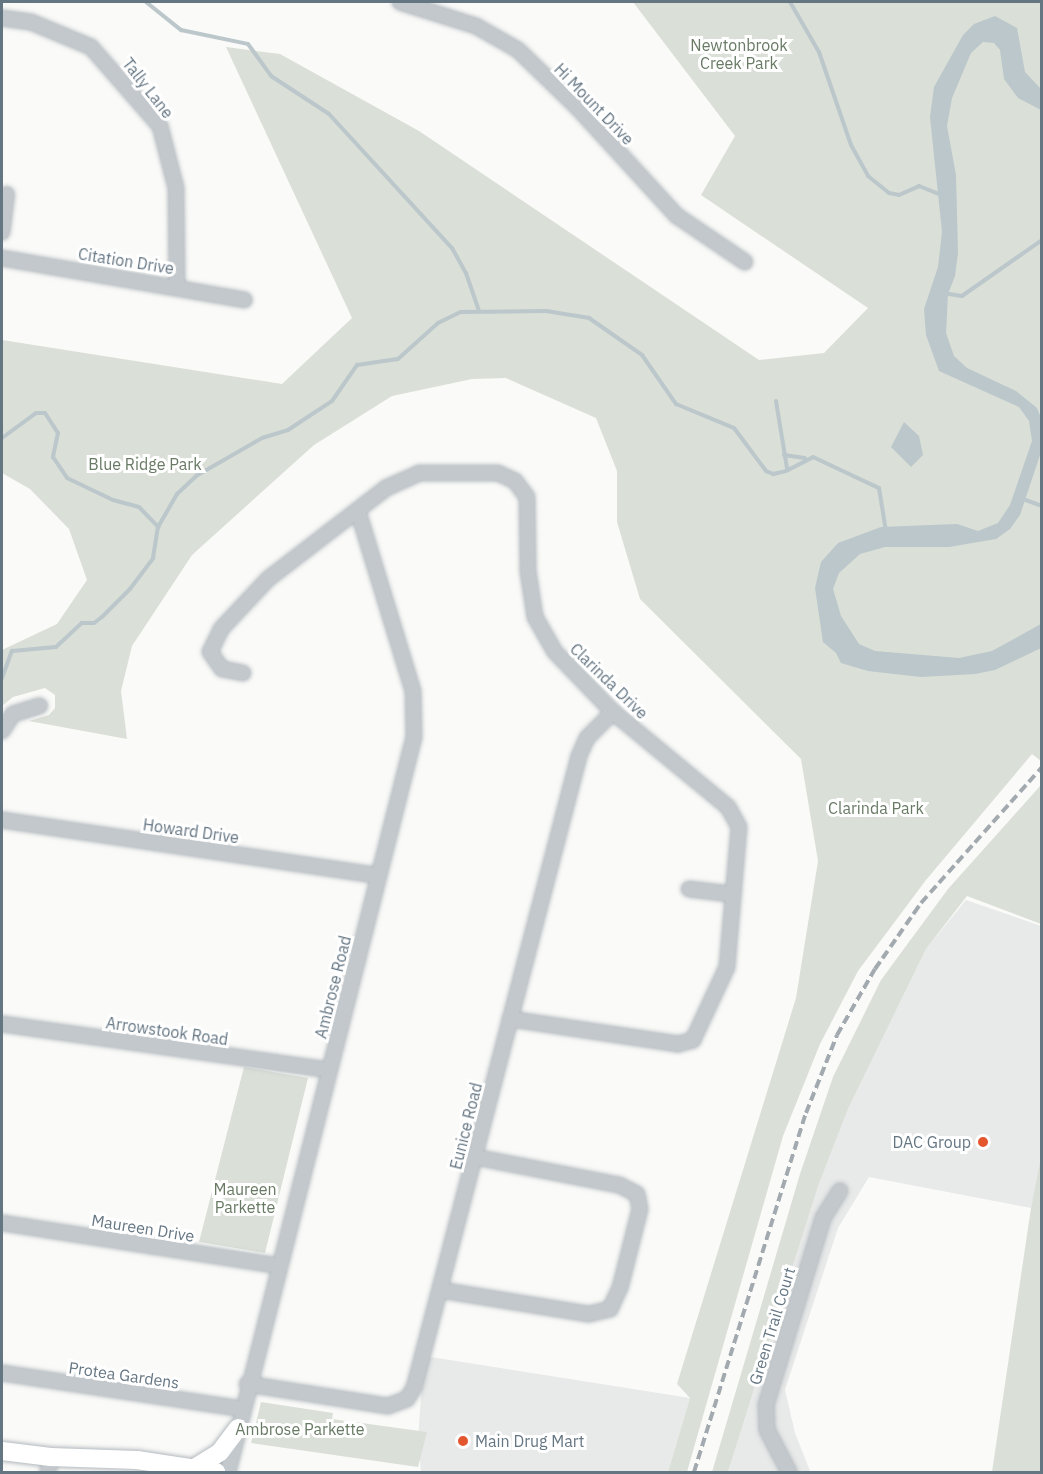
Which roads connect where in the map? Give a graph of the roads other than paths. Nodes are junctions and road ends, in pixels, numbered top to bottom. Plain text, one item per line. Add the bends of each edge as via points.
1 (399, 2) edge
2 (2, 18) edge
3 (7, 194) dead end
4 (2, 232) edge
5 (2, 258) edge
6 (745, 262) dead end
7 (177, 286) junction
8 (244, 300) dead end
9 (358, 511) junction
10 (243, 673) dead end
11 (40, 706) dead end
12 (613, 712) junction
13 (2, 731) edge
14 (2, 820) edge
15 (376, 875) junction
16 (689, 889) dead end
17 (731, 894) junction
18 (510, 1019) junction
19 (2, 1024) edge
20 (329, 1070) junction
21 (475, 1157) junction
22 (840, 1191) dead end
23 (2, 1223) edge
24 (279, 1266) junction
25 (440, 1290) junction
26 (2, 1373) edge
27 (247, 1384) junction
28 (242, 1409) junction
29 (238, 1428) junction
30 (2, 1451) edge
31 (49, 1465) edge
32 (193, 1469) junction
33 (100, 1473) edge
34 (216, 1473) edge
35 (228, 1473) edge
36 (789, 1473) edge

1 - 6 street, Hi Mount Drive via 476,26 518,50 577,107 677,216
2 - 7 street, Tally Lane via 31,22 91,47 160,126 176,188
3 - 4 street
5 - 7 street, Citation Drive
7 - 8 street, Citation Drive
9 - 10 street, Clarinda Drive via 268,579 221,629 210,652 222,669
9 - 12 street, Clarinda Drive via 386,488 418,473 498,473 515,481 527,497 528,571 535,617 555,652
9 - 15 street, Ambrose Road via 413,691 414,737
11 - 13 street via 13,714
12 - 17 street, Clarinda Drive via 728,807 739,827
12 - 18 street, Eunice Road via 587,738 579,756
14 - 15 street, Howard Drive
15 - 20 street, Ambrose Road
16 - 17 street
17 - 18 street, Clarinda Drive via 727,967 693,1040 678,1044
18 - 21 street, Eunice Road
19 - 20 street, Arrowstook Road
20 - 24 street, Ambrose Road
21 - 25 street, Eunice Road
21 - 25 street via 619,1185 637,1194 640,1209 620,1288 610,1308 590,1314
22 - 36 street, Green Trail Court via 823,1218 765,1405 767,1430
23 - 24 street, Maureen Drive
24 - 27 street, Ambrose Road
25 - 27 street, Eunice Road via 420,1374 407,1399 388,1406
26 - 28 street, Protea Gardens
27 - 28 street, Ambrose Road
28 - 29 street, Ambrose Road
29 - 32 main road via 220,1452
29 - 35 street, Ambrose Road
30 - 31 main road
31 - 32 main road via 137,1460
31 - 33 main road
32 - 34 main road

